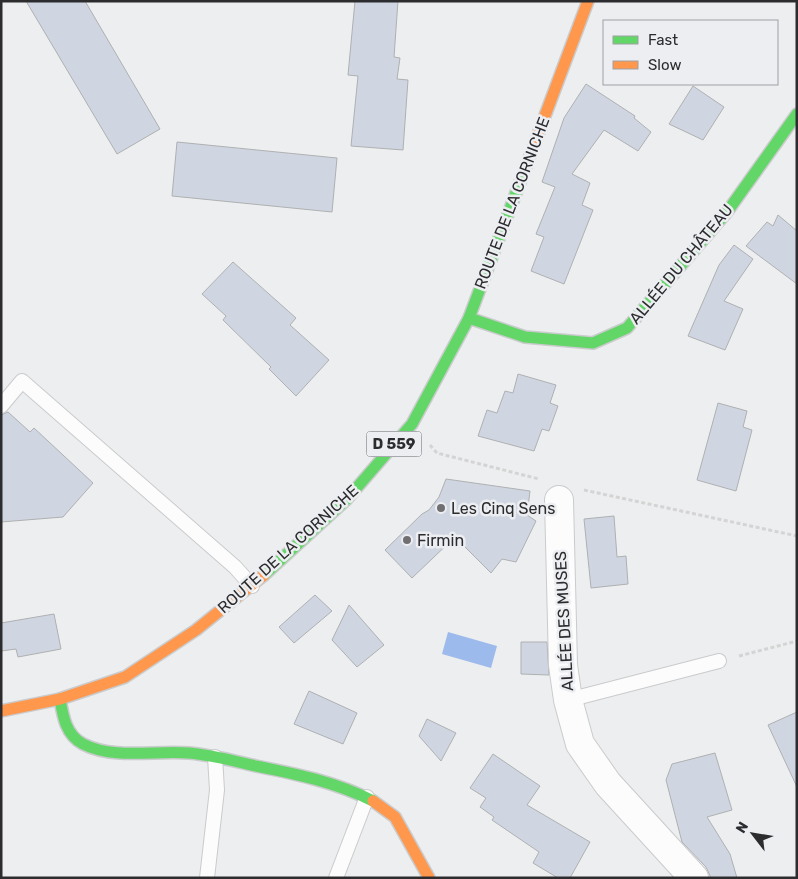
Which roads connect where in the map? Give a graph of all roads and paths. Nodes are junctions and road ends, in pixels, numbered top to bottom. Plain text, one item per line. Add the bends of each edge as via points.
1 (588, 1) edge
2 (797, 114) edge
3 (469, 318) junction
4 (1, 406) edge
5 (412, 424) junction
6 (541, 480) dead end
7 (569, 495) joint
8 (797, 536) edge
9 (252, 586) junction
10 (797, 641) edge
11 (719, 661) joint
12 (60, 699) junction
13 (568, 700) junction
14 (1, 711) edge
15 (216, 757) junction
16 (367, 797) junction
17 (207, 878) edge
18 (336, 878) edge
19 (429, 878) edge
20 (694, 878) edge

1 - 3 main road, ROUTE DE LA CORNICHE / D 559
2 - 3 main road, ALLÉE DU CHÂTEAU via 727,212 627,328 593,343 525,337
3 - 5 main road, ROUTE DE LA CORNICHE / D 559
4 - 9 lane via 22,381 235,567
5 - 6 path via 437,453
5 - 9 main road, ROUTE DE LA CORNICHE / D 559 via 347,499
7 - 8 path
7 - 13 street, ALLÉE DES MUSES via 563,656
9 - 12 main road, ROUTE DE LA CORNICHE / D 559 via 196,630 125,676
10 - 11 path
11 - 13 lane
12 - 14 main road, ROUTE DE LA CORNICHE / D 559
12 - 15 main road via 65,723 74,738 91,747
13 - 20 street, ALLÉE DES MUSES via 580,744 608,784
15 - 16 main road via 336,783
15 - 17 lane via 217,790
16 - 18 lane
16 - 19 main road via 393,814

